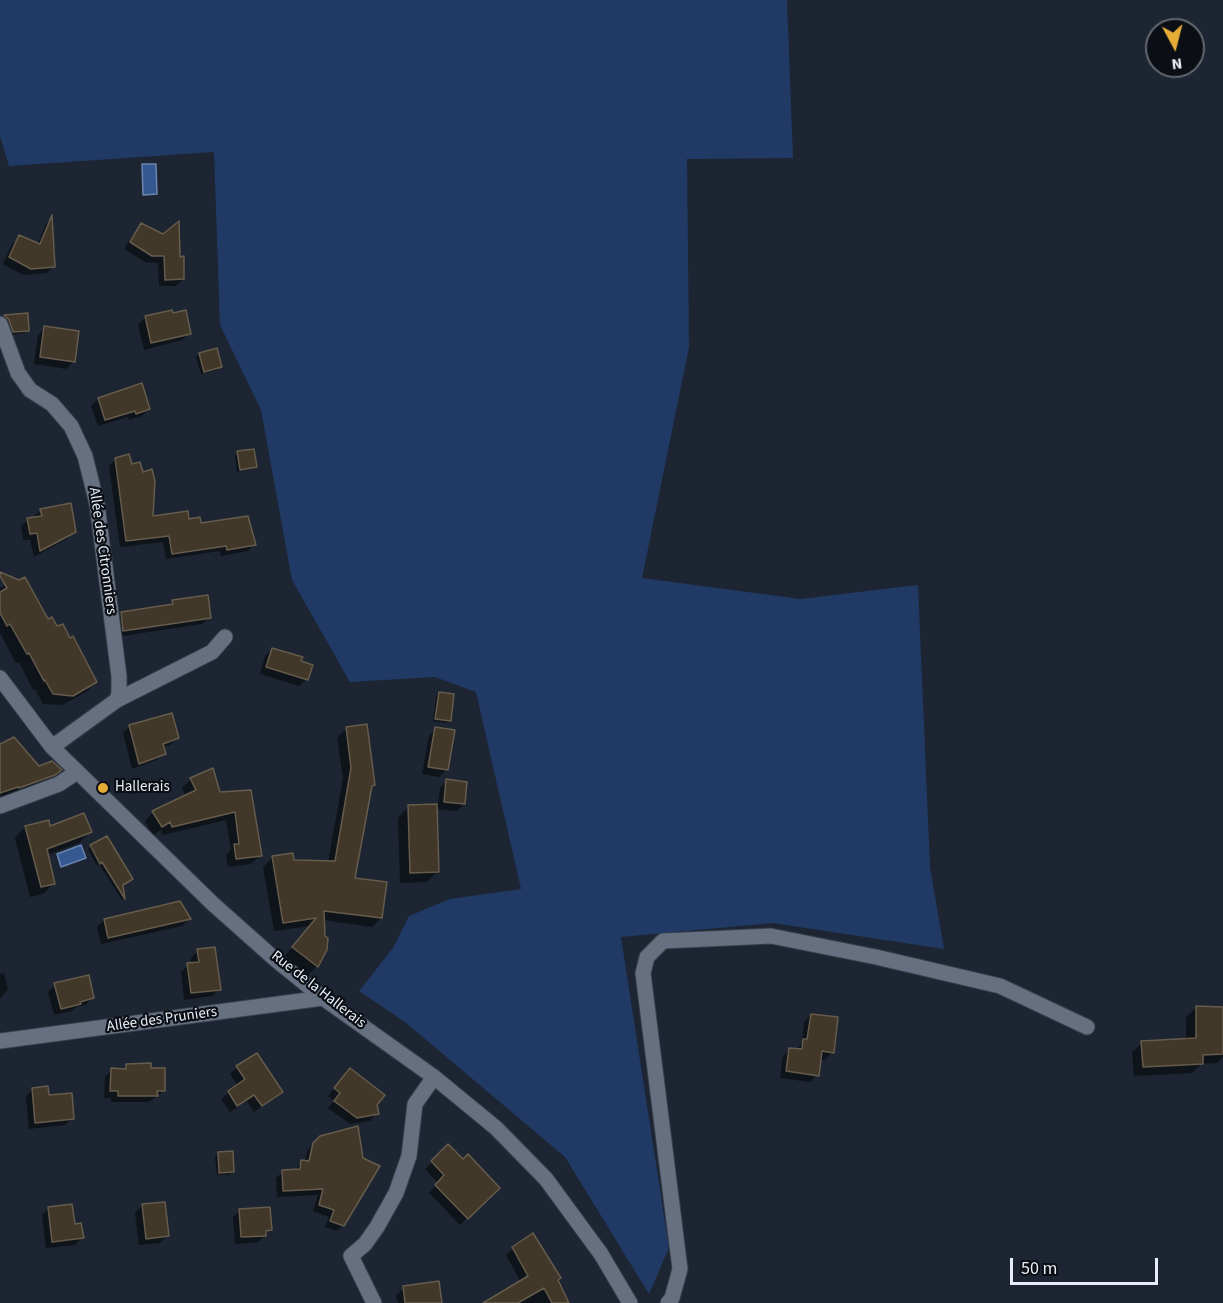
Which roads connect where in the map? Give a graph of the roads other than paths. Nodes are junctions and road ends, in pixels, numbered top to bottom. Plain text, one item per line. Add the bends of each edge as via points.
1 (0, 324) edge
2 (225, 637) dead end
3 (0, 678) edge
4 (117, 700) junction
5 (52, 747) junction
6 (77, 772) junction
7 (0, 806) edge
8 (323, 998) junction
9 (1087, 1027) dead end
10 (0, 1041) edge
11 (434, 1077) junction
12 (374, 1303) edge
13 (630, 1303) edge
14 (668, 1303) edge

1 - 4 street, Allée des Citronniers via 18,373 30,390 52,404 71,426 85,456 99,516 120,685
2 - 4 street via 212,651
3 - 5 street, Rue de la Hallerais
4 - 5 street
5 - 6 street, Rue de la Hallerais
6 - 7 street via 59,784
6 - 8 street, Rue de la Hallerais via 213,904
8 - 10 street, Allée des Pruniers
8 - 11 street, Rue de la Hallerais
9 - 14 street via 1000,986 876,957 771,936 663,941 646,957 644,973 680,1269
11 - 12 street via 415,1104 409,1156 396,1193 365,1244 351,1256
11 - 13 street, Rue de la Hallerais via 496,1128 546,1179 601,1254

